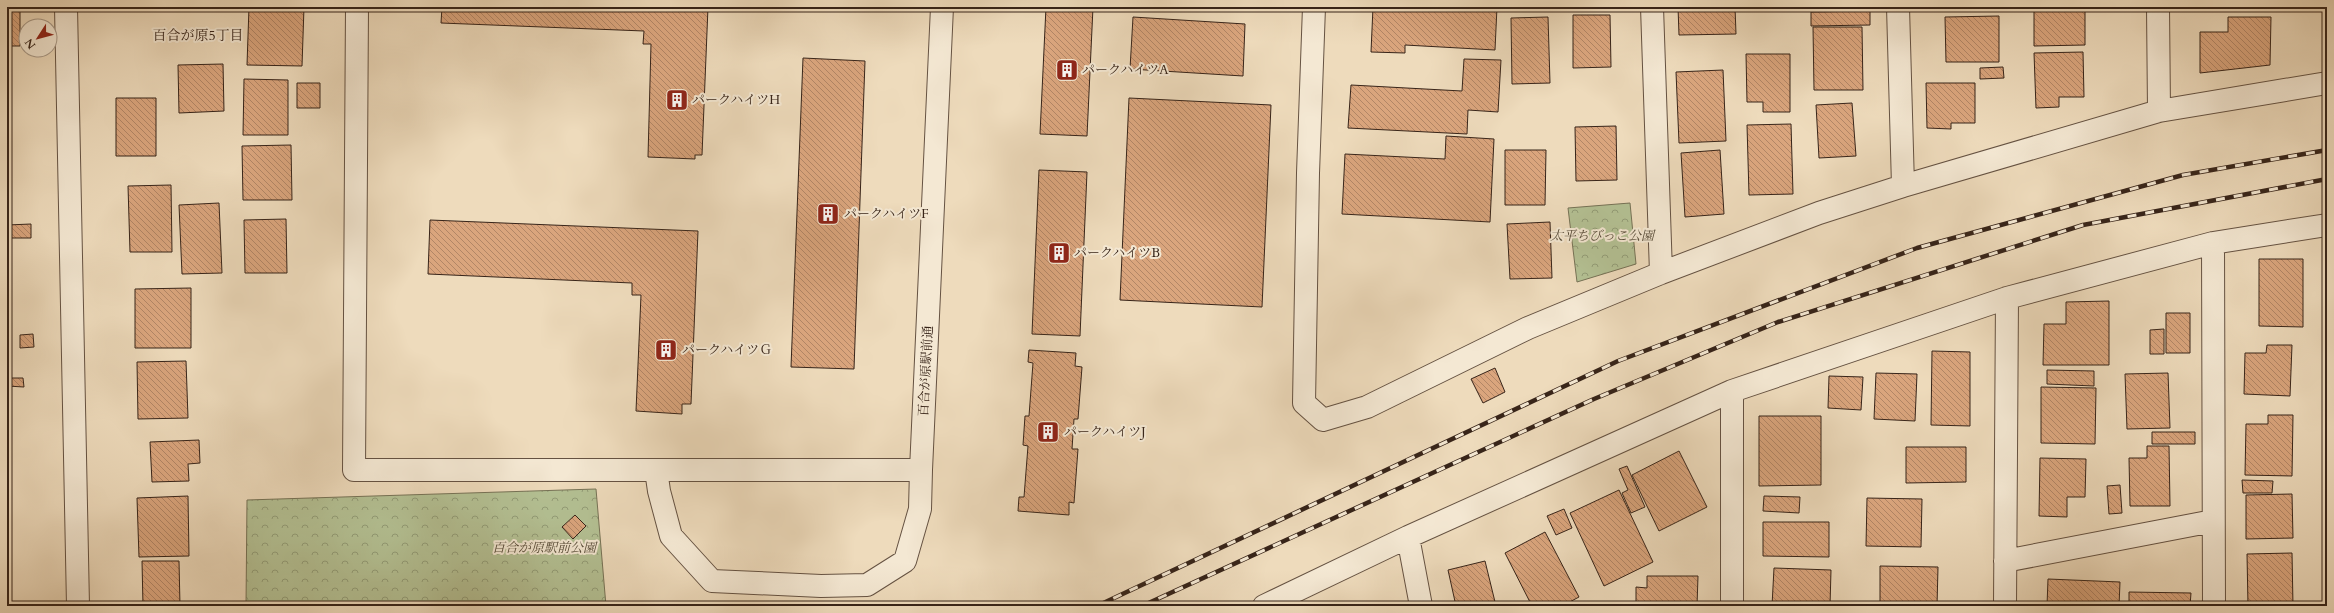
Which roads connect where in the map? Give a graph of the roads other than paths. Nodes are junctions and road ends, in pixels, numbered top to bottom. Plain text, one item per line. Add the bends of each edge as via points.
1 (66, 7) edge
2 (357, 7) edge
3 (942, 7) edge
4 (1314, 7) edge
5 (1652, 7) edge
6 (1898, 7) edge
7 (2158, 7) edge
8 (2327, 83) edge
9 (2159, 111) junction
10 (1903, 186) junction
11 (2327, 225) edge
12 (2213, 243) junction
13 (1661, 272) junction
14 (2007, 298) junction
15 (1732, 391) junction
16 (656, 470) junction
17 (922, 470) junction
18 (2213, 521) junction
19 (1408, 537) junction
20 (2005, 561) junction
21 (78, 606) edge
22 (1264, 606) edge
23 (1421, 606) edge
24 (1732, 606) edge
25 (2005, 606) edge
26 (2214, 606) edge

1 - 21 street
2 - 16 street via 354,470
3 - 17 street, 百合が原駅前通
4 - 13 street via 1304,403 1323,420 1367,407 1528,328
5 - 13 street
6 - 10 street
7 - 9 street
8 - 9 street
9 - 10 street
10 - 13 street via 1819,213
11 - 12 street
12 - 14 street
12 - 18 street
14 - 15 street
14 - 20 street
15 - 19 street
15 - 24 street
16 - 17 street
16 - 17 street, 百合が原駅前通 via 670,536 712,581 821,586 868,585 905,561 920,509
18 - 20 street
18 - 26 street
19 - 22 street
19 - 23 street
20 - 25 street

